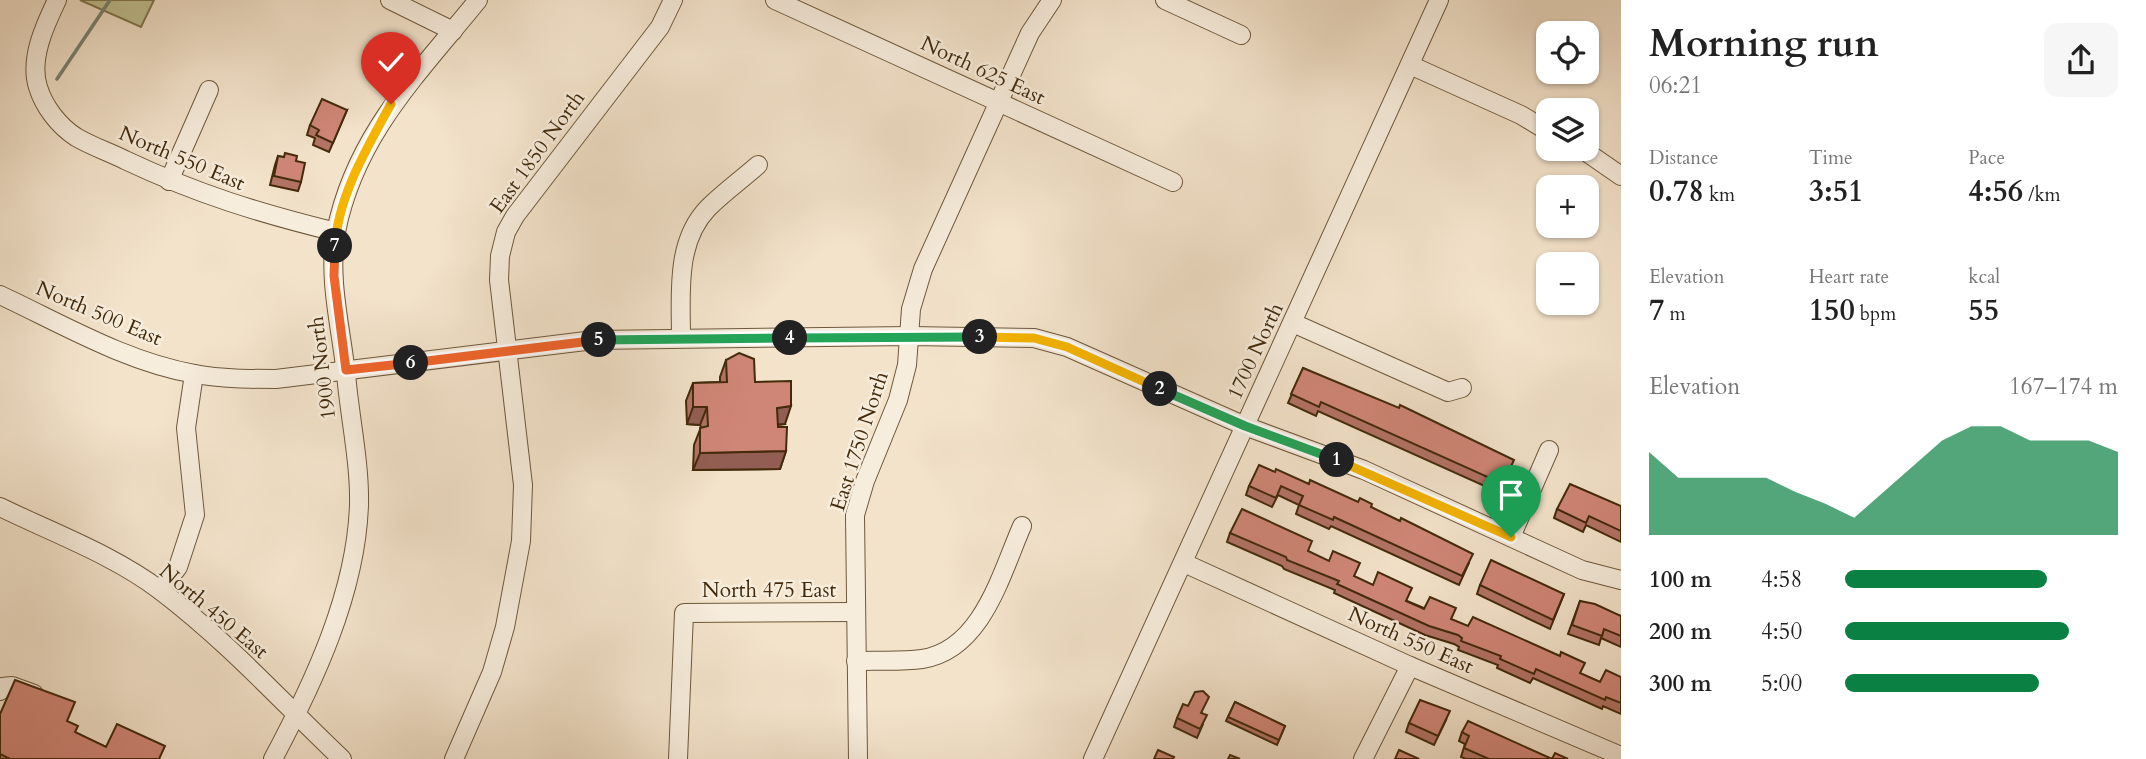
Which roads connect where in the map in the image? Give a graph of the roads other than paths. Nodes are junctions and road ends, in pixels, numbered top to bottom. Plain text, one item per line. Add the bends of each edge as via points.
1 (57, 0) edge
2 (390, 0) edge
3 (478, 0) edge
4 (673, 0) edge
5 (775, 0) edge
6 (1052, 0) edge
7 (1165, 0) edge
8 (1439, 0) edge
9 (453, 31) junction
10 (1241, 35) dead end
11 (1410, 65) junction
12 (209, 90) dead end
13 (998, 102) junction
14 (1536, 125) edge
15 (1599, 161) edge
16 (758, 165) dead end
17 (1621, 176) edge
18 (169, 181) junction
19 (1173, 182) dead end
20 (336, 232) junction
21 (0, 295) edge
22 (1293, 323) junction
23 (910, 335) junction
24 (681, 338) junction
25 (507, 353) junction
26 (346, 370) junction
27 (194, 374) junction
28 (1462, 388) dead end
29 (1245, 426) junction
30 (1549, 450) dead end
31 (0, 507) edge
32 (1023, 526) dead end
33 (1511, 537) junction
34 (1184, 563) junction
35 (1621, 580) edge
36 (160, 590) junction
37 (855, 612) junction
38 (856, 661) junction
39 (1409, 666) junction
40 (0, 691) edge
41 (47, 699) edge
42 (296, 716) junction
43 (1621, 756) edge
44 (274, 759) edge
45 (342, 759) edge
46 (454, 759) edge
47 (678, 759) edge
48 (858, 759) edge
49 (1093, 759) edge
50 (1363, 759) edge

1 - 18 street, North 550 East via 37,59 37,85 50,113 75,136
2 - 9 street
3 - 9 street, 1900 North
4 - 25 street, East 1850 North via 660,27 506,232 499,280
5 - 13 street, North 625 East
6 - 13 street, East 1750 North via 1030,33
7 - 10 street
8 - 11 street, 1700 North
9 - 20 street, 1900 North via 391,104 358,164
11 - 14 street
11 - 22 street, 1700 North
12 - 18 street
13 - 19 street, North 625 East
13 - 23 street, East 1750 North via 923,269 911,309
15 - 17 street
16 - 24 street via 706,210 691,234 681,269
18 - 20 street, North 550 East via 247,211
20 - 26 street, 1900 North via 334,276
21 - 27 street, North 500 East via 128,355
22 - 28 street via 1448,392
22 - 29 street, 1700 North
23 - 24 street, North 500 East
23 - 29 street, North 500 East via 1034,338 1067,347
23 - 37 street, East 1750 North via 898,400 855,515
24 - 25 street, North 500 East via 594,340
25 - 26 street, North 500 East
25 - 46 street, East 1850 North via 523,485 521,541 492,672
26 - 27 street, North 500 East via 276,379
26 - 42 street, 1900 North via 359,505 339,606
27 - 36 street via 186,428 195,515 178,567
29 - 33 street, North 500 East via 1364,470
29 - 34 street, 1700 North
30 - 33 street
31 - 36 street, North 450 East via 114,562
32 - 38 street via 984,612 956,648 923,659
33 - 35 street, North 500 East via 1581,570
34 - 39 street, North 550 East
34 - 49 street, 1700 North
36 - 42 street, North 450 East via 216,636
37 - 38 street, East 1750 North
37 - 47 street, North 475 East via 684,613
38 - 48 street, East 1750 North
39 - 43 street, North 550 East
39 - 50 street
40 - 41 street via 12,686
42 - 44 street, 1900 North
42 - 45 street, North 450 East

